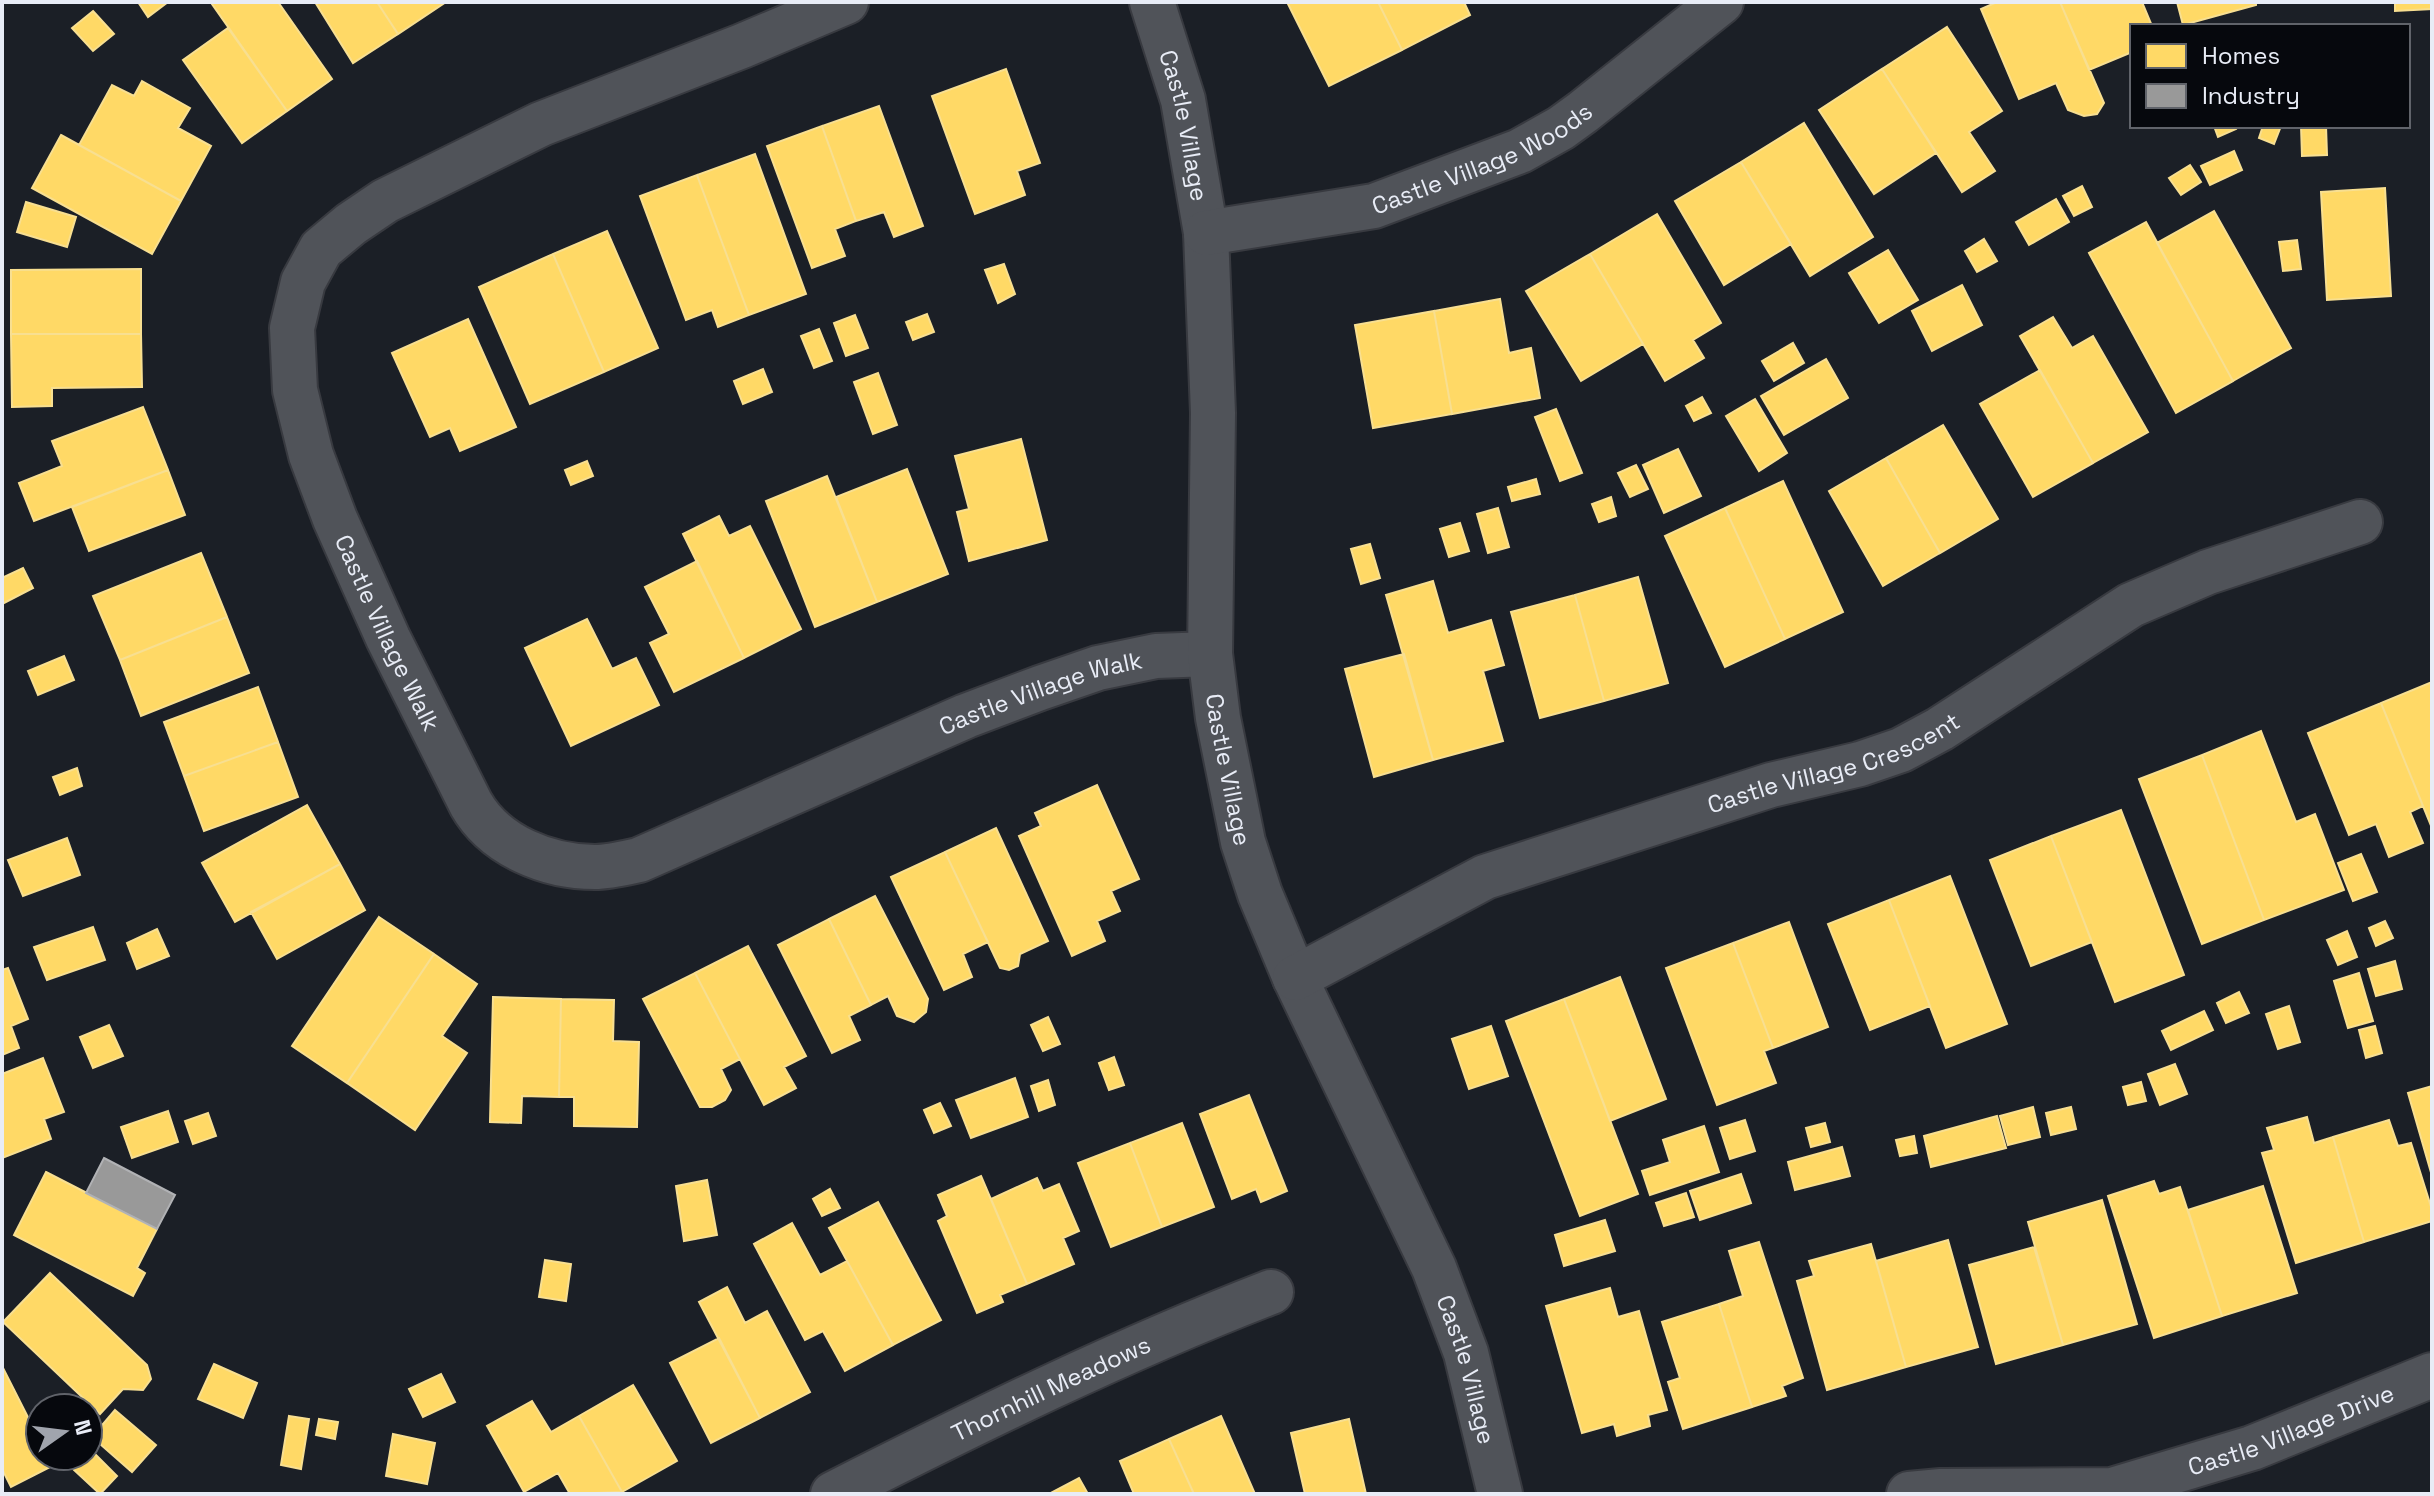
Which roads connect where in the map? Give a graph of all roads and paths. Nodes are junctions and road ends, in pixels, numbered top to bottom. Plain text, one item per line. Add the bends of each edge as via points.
1 (846, 2) edge
2 (1152, 2) edge
3 (1721, 2) edge
4 (1206, 233) junction
5 (2360, 522) dead end
6 (1210, 654) junction
7 (1295, 978) junction
8 (1271, 1292) dead end
9 (2432, 1375) edge
10 (833, 1494) edge
11 (1500, 1494) edge
12 (1909, 1494) edge

1 - 6 street, Castle Village Walk via 541,124 385,201 321,249 303,282 292,328 295,390 311,455 388,638 471,804 511,846 549,862 596,868 639,860 1040,688 1156,656
2 - 4 street, Castle Village via 1183,100
3 - 4 street, Castle Village Woods via 1583,112 1520,151 1374,206
4 - 6 street, Castle Village via 1213,413
5 - 7 street, Castle Village Crescent via 2208,572 2131,605 1901,750 1771,785 1485,877
6 - 7 street, Castle Village via 1243,842
7 - 11 street, Castle Village via 1434,1268 1466,1353
8 - 10 street, Thornhill Meadows via 1047,1388
9 - 12 street, Castle Village Drive via 2252,1448 2112,1490

